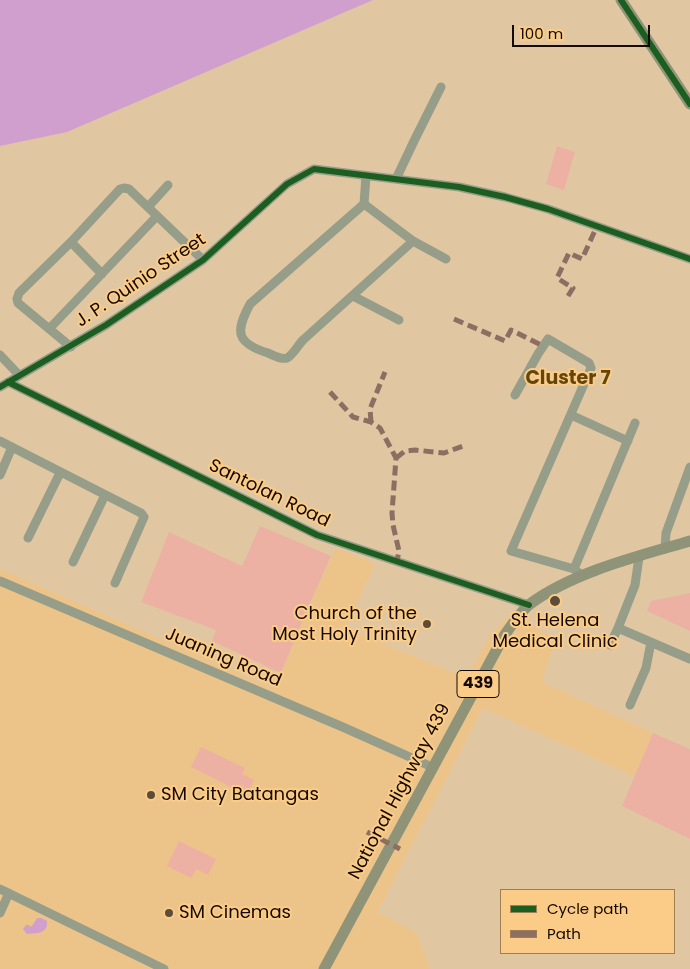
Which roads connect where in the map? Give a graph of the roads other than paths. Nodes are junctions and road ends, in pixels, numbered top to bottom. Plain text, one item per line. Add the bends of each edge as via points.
1 (613, 0) edge
2 (621, 0) edge
3 (661, 60) junction
4 (441, 87) dead end
5 (690, 104) edge
6 (366, 176) junction
7 (396, 179) junction
8 (168, 185) dead end
9 (364, 204) junction
10 (148, 207) junction
11 (157, 216) junction
12 (413, 241) junction
13 (71, 242) junction
14 (446, 259) dead end
15 (690, 259) edge
16 (202, 260) junction
17 (102, 274) junction
18 (353, 296) junction
19 (399, 320) dead end
20 (49, 329) junction
21 (71, 346) junction
22 (0, 355) edge
23 (19, 375) junction
24 (4, 385) edge
25 (515, 395) dead end
26 (571, 415) junction
27 (635, 423) dead end
28 (0, 441) edge
29 (628, 441) junction
30 (12, 447) junction
31 (690, 467) edge
32 (60, 473) junction
33 (0, 474) edge
34 (105, 494) junction
35 (28, 538) dead end
36 (690, 541) edge
37 (665, 548) junction
38 (639, 557) junction
39 (73, 562) dead end
40 (578, 572) junction
41 (0, 581) edge
42 (115, 583) dead end
43 (529, 605) junction
44 (618, 628) junction
45 (650, 642) junction
46 (610, 645) dead end
47 (690, 659) edge
48 (630, 705) dead end
49 (432, 768) junction
50 (4, 891) edge
51 (0, 913) edge
52 (164, 969) edge
53 (324, 969) edge

1 - 3 main road
2 - 3 main road
3 - 5 main road
4 - 7 street
6 - 7 street
6 - 9 street
6 - 16 street, J. P. Quinio Street via 314,169 287,184
7 - 15 street via 459,187 531,204
8 - 10 street
9 - 12 street
9 - 18 street via 250,304 240,335 245,344 286,358
10 - 11 street
10 - 13 street via 129,189 120,189
11 - 16 street
11 - 17 street
12 - 14 street
12 - 18 street
13 - 17 street
13 - 20 street via 17,298 18,303
16 - 21 street, J. P. Quinio Street
17 - 20 street
18 - 19 street
20 - 21 street
21 - 23 street, J. P. Quinio Street
22 - 23 street
23 - 24 street, J. P. Quinio Street
24 - 43 street, Santolan Road via 317,535
25 - 26 street via 548,339 589,363 591,368
26 - 29 street
26 - 40 street via 511,552
27 - 29 street
28 - 30 street
29 - 40 street
30 - 32 street
30 - 33 street
31 - 37 street via 666,533
32 - 34 street
32 - 35 street
34 - 39 street
34 - 42 street via 144,517
36 - 37 main road, National Highway 439 / 439
37 - 38 main road, National Highway 439 / 439
38 - 40 main road, National Highway 439 / 439
38 - 44 street via 636,586
40 - 43 main road, National Highway 439 / 439
41 - 49 street, Juaning Road
43 - 49 main road, National Highway 439 / 439 via 504,636
44 - 45 street
44 - 46 street
45 - 47 street
45 - 48 street via 646,668
49 - 53 main road, National Highway 439 / 439
50 - 51 street
50 - 52 street

